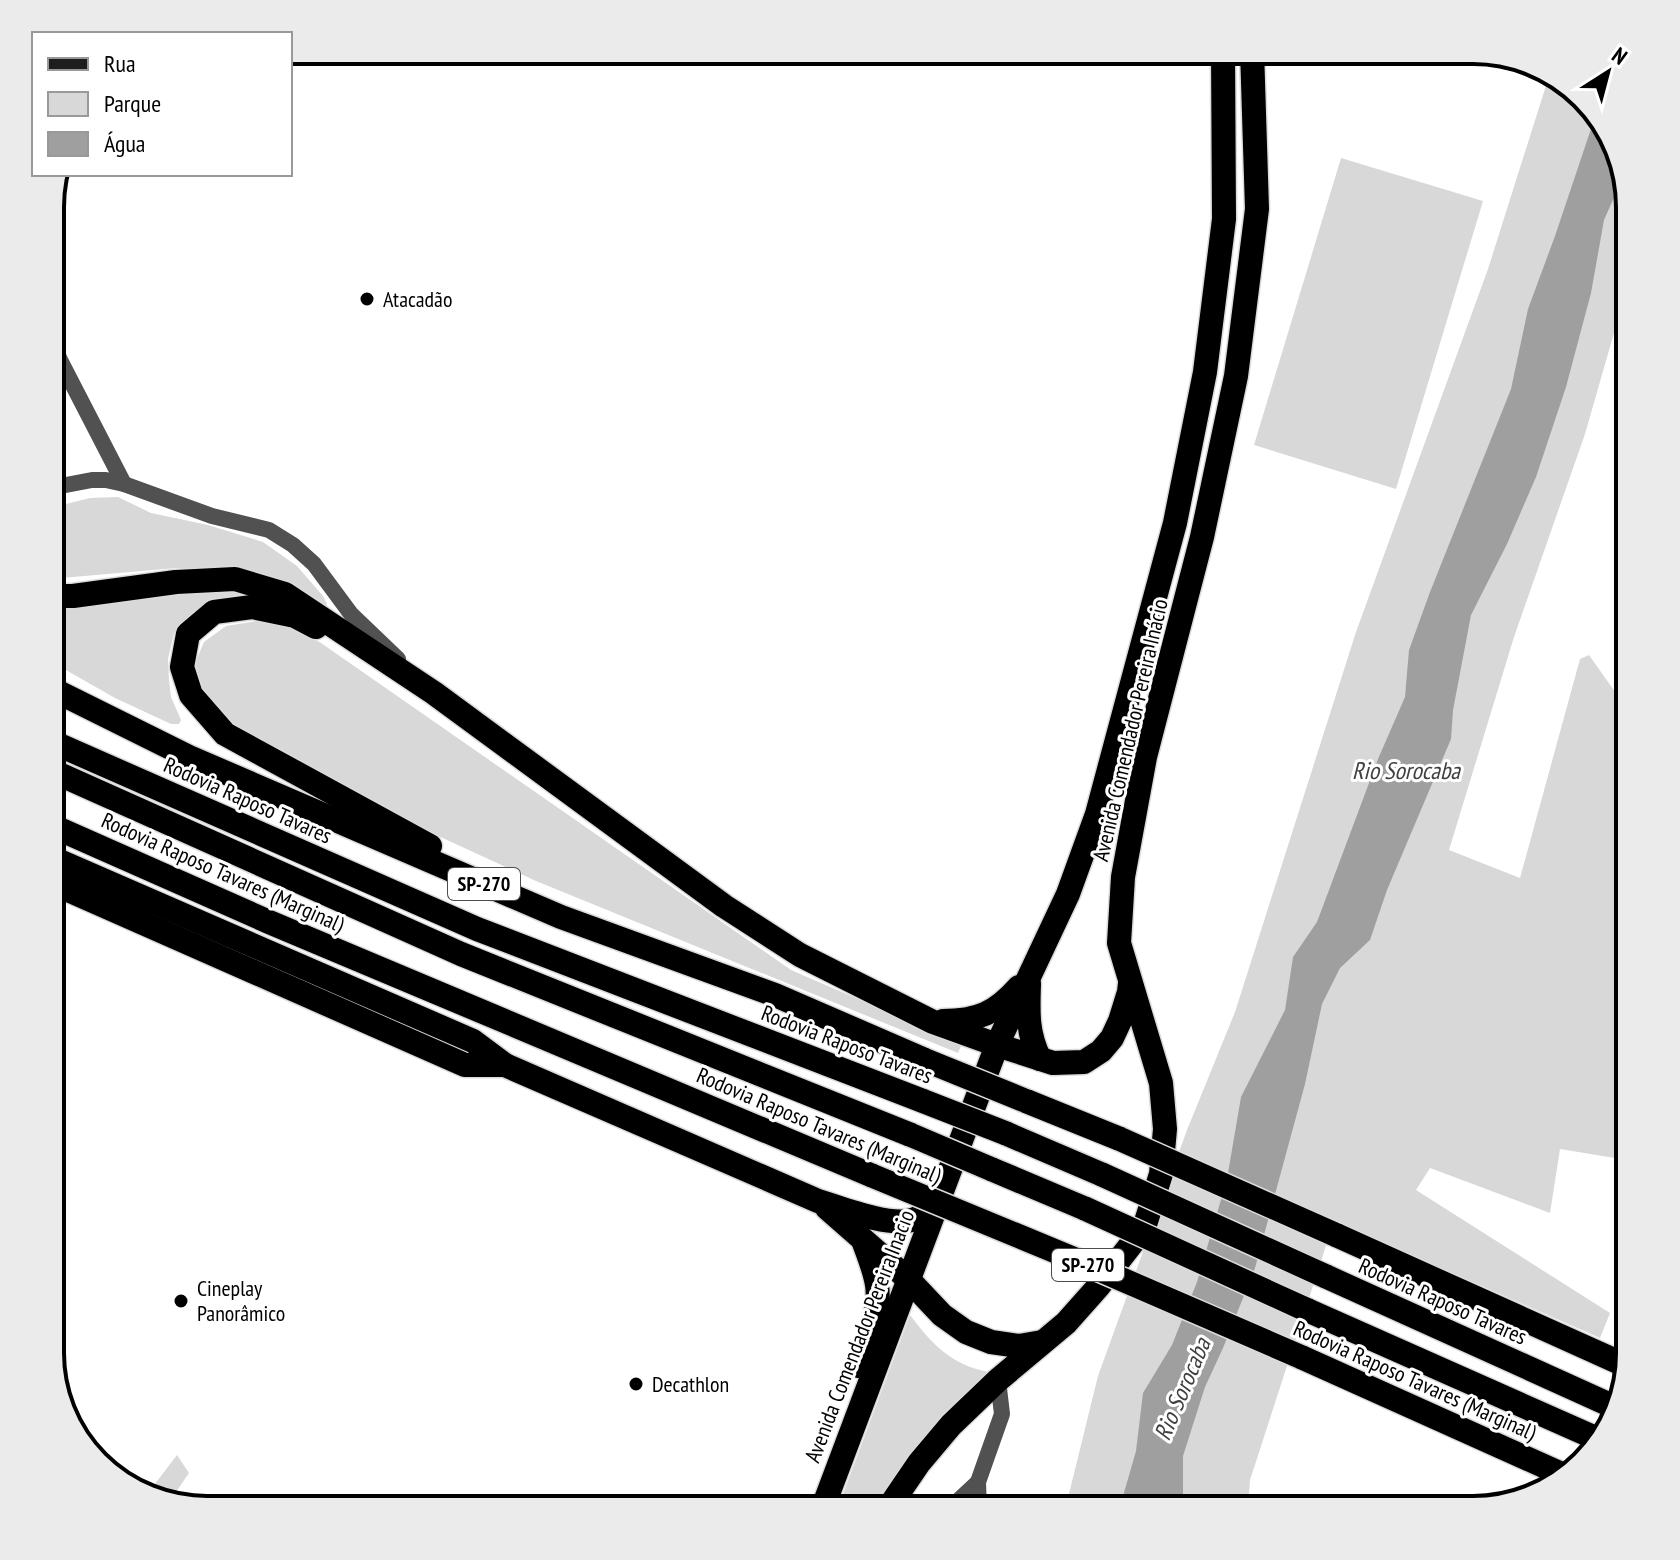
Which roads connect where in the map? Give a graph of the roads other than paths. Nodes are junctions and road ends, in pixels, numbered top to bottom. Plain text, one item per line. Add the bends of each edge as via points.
1 (1223, 64) edge
2 (1252, 64) edge
3 (64, 368) edge
4 (124, 484) junction
5 (64, 485) edge
6 (64, 596) edge
7 (402, 673) junction
8 (434, 693) junction
9 (64, 695) edge
10 (64, 747) edge
11 (64, 776) edge
12 (64, 831) edge
13 (64, 863) edge
14 (64, 888) edge
15 (561, 917) junction
16 (1030, 974) junction
17 (1130, 978) junction
18 (933, 1022) junction
19 (997, 1045) junction
20 (1040, 1059) junction
21 (505, 1065) junction
22 (818, 1201) junction
23 (935, 1209) junction
24 (861, 1237) junction
25 (908, 1279) junction
26 (1042, 1342) junction
27 (1616, 1360) edge
28 (998, 1380) junction
29 (864, 1396) junction
30 (1606, 1404) edge
31 (1589, 1435) edge
32 (1554, 1471) edge
33 (978, 1482) junction
34 (827, 1496) edge
35 (897, 1496) edge
36 (963, 1496) edge
37 (978, 1496) edge

1 - 16 highway, Avenida Comendador Pereira Inácio via 1224,219 1205,372 1177,511 1097,814 1068,894
2 - 17 highway, Avenida Comendador Pereira Inácio via 1257,209 1236,376 1202,537 1145,757 1123,877 1119,943
3 - 4 street
4 - 5 street via 92,480
4 - 8 street via 269,530 293,545 351,614
6 - 7 highway via 235,579 285,594
7 - 8 highway
7 - 15 highway via 295,616 252,607 214,612 188,634 182,667 191,695 225,734
8 - 18 highway via 724,906 800,955
9 - 15 highway, SP-270 via 189,757
10 - 30 highway, Rodovia Raposo Tavares / SP-270, bridge via 477,929 1103,1175
11 - 31 highway, SP-270, bridge via 461,954 1086,1209
12 - 32 highway, Rodovia Raposo Tavares (Marginal) / SP-270, bridge via 1091,1266
13 - 21 highway via 473,1041
14 - 21 highway via 465,1065
15 - 27 highway, Rodovia Raposo Tavares / SP-270, bridge via 775,995 1120,1139
16 - 18 highway via 1005,1003 988,1013 966,1021
16 - 19 highway, Avenida Comendador Pereira Inácio
16 - 20 highway via 1028,1030
17 - 20 highway via 1120,1021 1101,1051 1084,1062
17 - 26 highway, Avenida Comendador Pereira Inácio via 1161,1083 1161,1174 1144,1228 1066,1323
18 - 19 highway
19 - 20 highway
19 - 23 highway, Avenida Comendador Pereira Inacio
21 - 22 highway
22 - 23 highway via 898,1222
22 - 24 highway
23 - 25 highway, Avenida Comendador Pereira Inacio
24 - 25 highway
24 - 29 highway via 878,1288 859,1367
25 - 26 highway via 966,1332 1019,1346
25 - 29 highway, Avenida Comendador Pereira Inacio
26 - 28 highway, Avenida Comendador Pereira Inácio
28 - 33 street via 1002,1414
28 - 35 highway, Avenida Comendador Pereira Inácio via 951,1425
29 - 34 highway, Avenida Comendador Pereira Inacio
33 - 36 street
33 - 37 street

